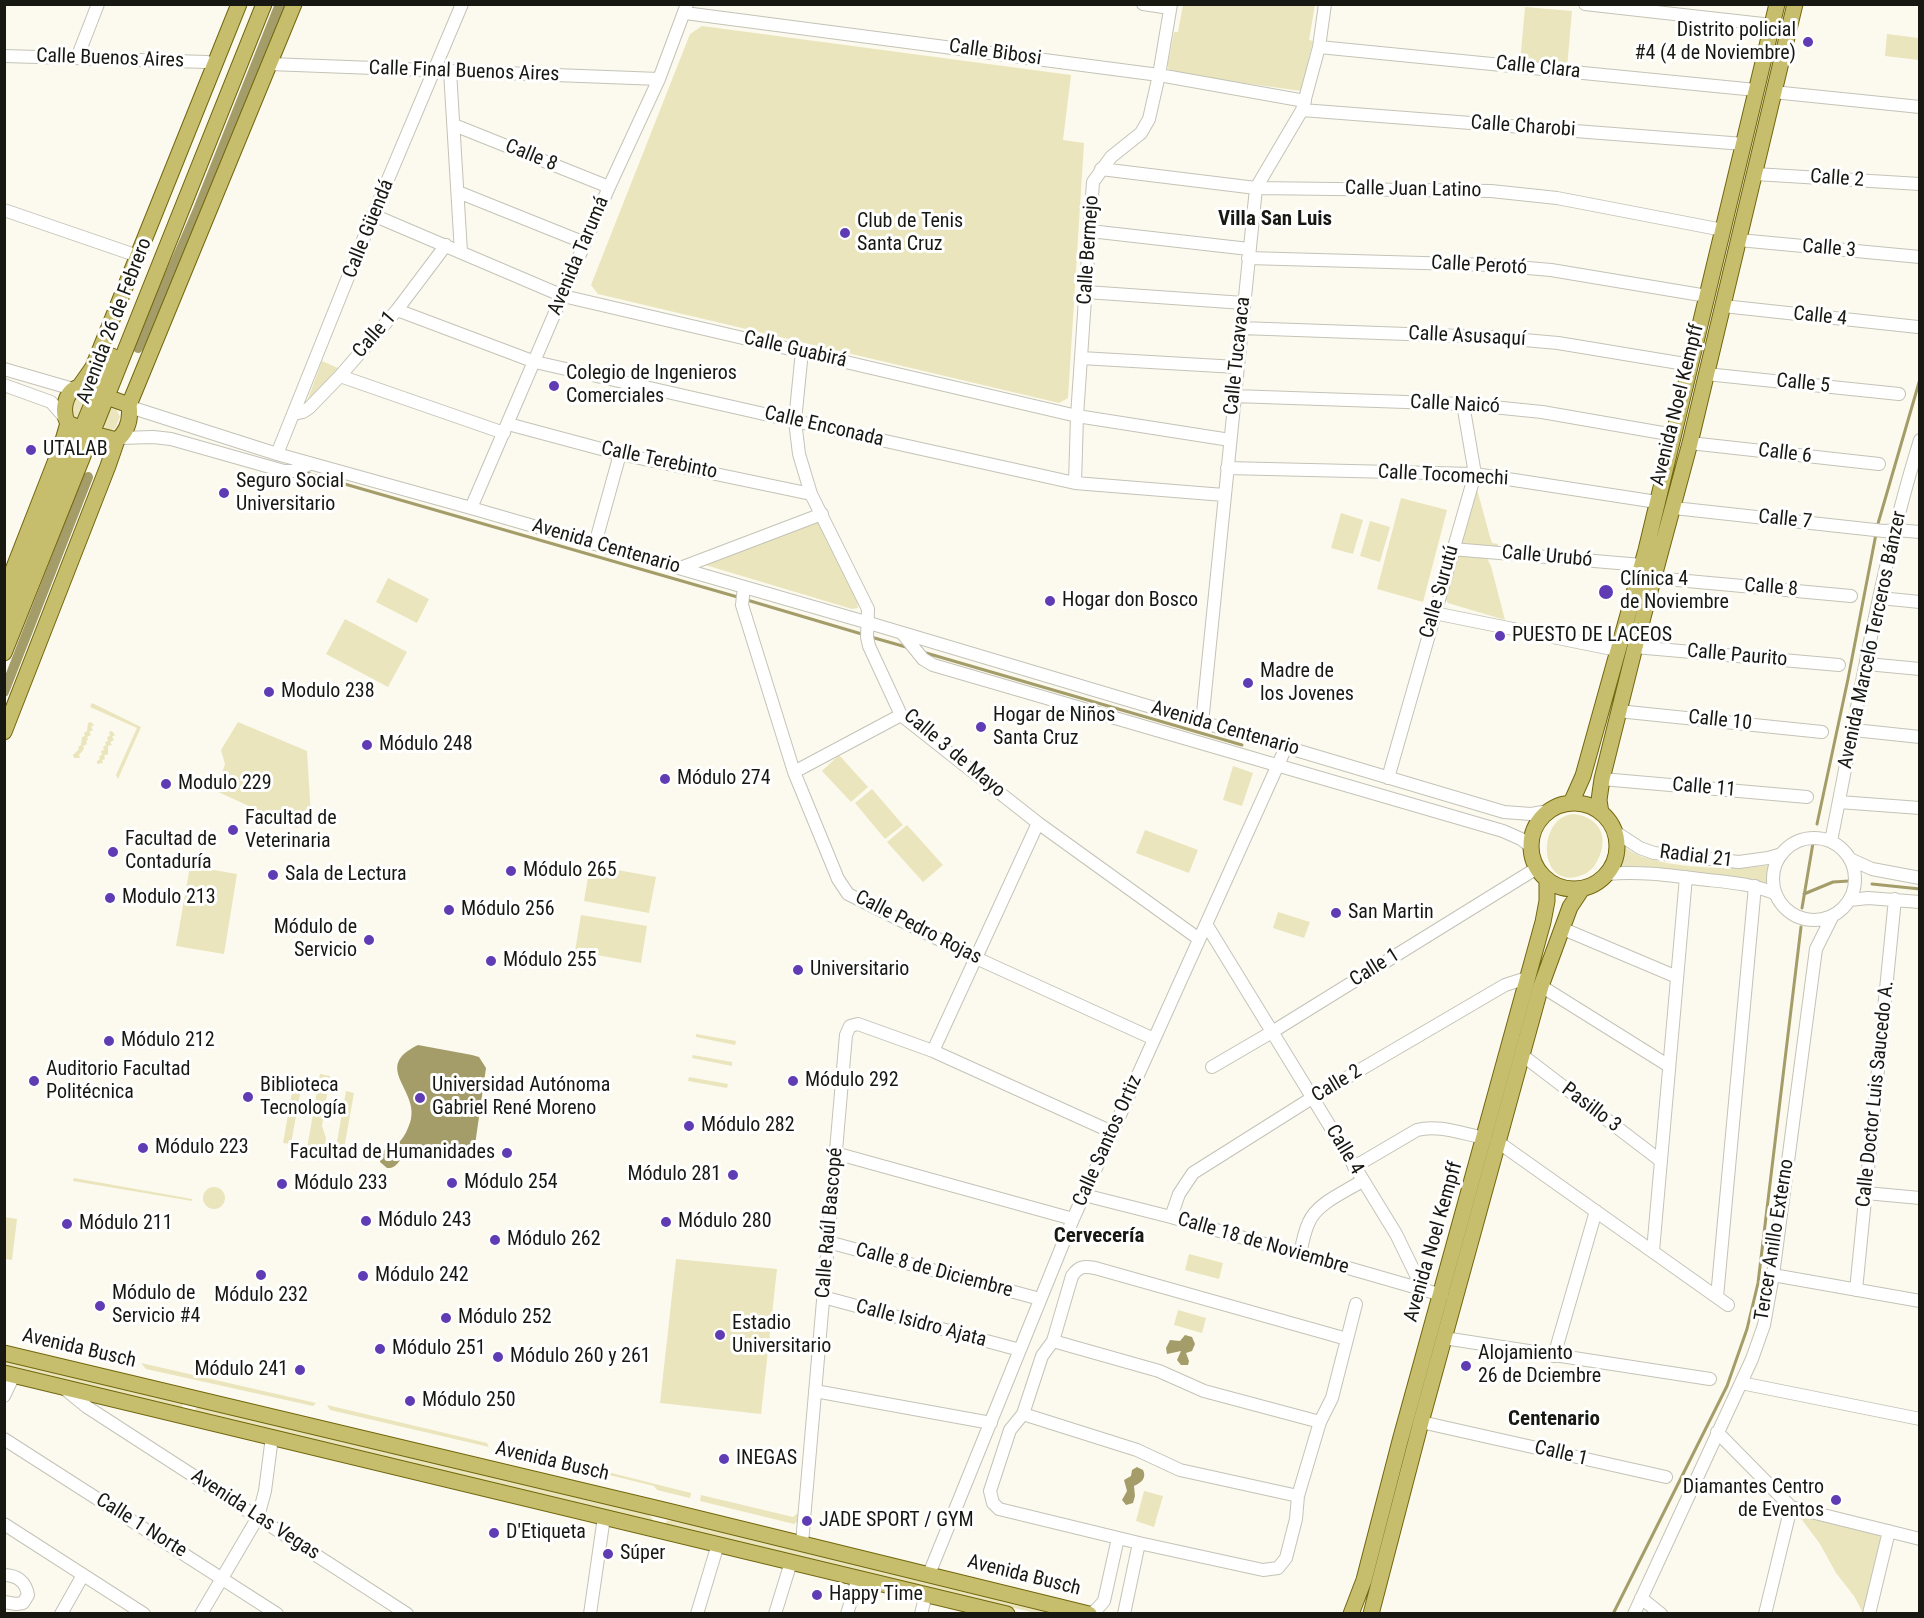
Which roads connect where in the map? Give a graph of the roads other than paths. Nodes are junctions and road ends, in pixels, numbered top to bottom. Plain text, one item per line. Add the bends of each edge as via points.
1 (98, 4) edge
2 (239, 4) edge
3 (252, 4) edge
4 (264, 4) edge
5 (294, 4) edge
6 (462, 4) edge
7 (1143, 4) edge
8 (1325, 4) edge
9 (1585, 4) edge
10 (1777, 4) edge
11 (1794, 4) edge
12 (1171, 6) edge
13 (686, 9) edge
14 (1771, 30) junction
15 (1319, 47) junction
16 (4, 56) edge
17 (77, 58) junction
18 (270, 64) junction
19 (214, 65) junction
20 (436, 70) junction
21 (450, 71) junction
22 (1159, 75) junction
23 (659, 79) junction
24 (1756, 90) junction
25 (1773, 92) junction
26 (1303, 106) junction
27 (1920, 107) edge
28 (454, 125) junction
29 (1744, 140) junction
30 (1101, 169) junction
31 (1755, 174) junction
32 (1920, 184) edge
33 (609, 187) junction
34 (1256, 188) junction
35 (458, 192) junction
36 (4, 210) edge
37 (373, 215) junction
38 (1723, 230) junction
39 (1090, 231) junction
40 (585, 243) junction
41 (1738, 244) junction
42 (446, 245) junction
43 (461, 252) junction
44 (1249, 253) junction
45 (138, 256) junction
46 (1920, 257) edge
47 (1086, 292) junction
48 (563, 296) junction
49 (1707, 296) junction
50 (1244, 303) junction
51 (1723, 306) junction
52 (397, 310) junction
53 (1918, 327) dead end
54 (1241, 328) junction
55 (802, 351) junction
56 (1081, 358) junction
57 (535, 362) junction
58 (1690, 365) junction
59 (1237, 367) junction
60 (4, 369) edge
61 (1708, 369) junction
62 (20, 373) junction
63 (340, 376) junction
64 (10, 386) edge
65 (76, 388) junction
66 (103, 394) junction
67 (1899, 394) dead end
68 (1234, 396) junction
69 (1463, 404) junction
70 (129, 406) junction
71 (294, 414) junction
72 (1077, 416) junction
73 (795, 421) junction
74 (77, 426) junction
75 (506, 429) junction
76 (118, 439) junction
77 (1230, 440) junction
78 (1920, 440) edge
79 (1672, 442) junction
80 (1690, 443) junction
81 (277, 454) junction
82 (620, 454) junction
83 (1879, 464) dead end
84 (1916, 465) edge
85 (302, 467) junction
86 (1227, 468) junction
87 (1475, 474) junction
88 (1075, 483) junction
89 (811, 494) junction
90 (1224, 495) junction
91 (1657, 502) junction
92 (471, 508) junction
93 (1674, 508) junction
94 (822, 514) junction
95 (1890, 531) junction
96 (1920, 532) edge
97 (595, 544) junction
98 (1452, 549) junction
99 (1646, 550) junction
100 (1642, 565) junction
101 (680, 568) junction
102 (1655, 578) junction
103 (4, 593) edge
104 (743, 596) junction
105 (1851, 596) dead end
106 (1880, 598) junction
107 (1649, 600) junction
108 (1920, 602) edge
109 (1434, 613) junction
110 (4, 625) edge
111 (868, 631) junction
112 (902, 633) junction
113 (1635, 647) junction
114 (1617, 650) junction
115 (4, 653) edge
116 (1867, 664) junction
117 (1839, 665) dead end
118 (1920, 669) edge
119 (1618, 711) junction
120 (901, 715) junction
121 (1202, 723) junction
122 (1854, 730) junction
123 (4, 732) edge
124 (1822, 732) dead end
125 (1920, 737) edge
126 (1286, 747) junction
127 (1277, 767) junction
128 (794, 772) junction
129 (1388, 778) junction
130 (1602, 779) junction
131 (1807, 797) dead end
132 (1839, 802) junction
133 (1570, 803) junction
134 (1920, 808) edge
135 (1549, 811) junction
136 (1601, 813) junction
137 (1038, 823) junction
138 (1614, 831) junction
139 (1831, 841) junction
140 (1530, 846) junction
141 (1782, 854) junction
142 (1850, 858) junction
143 (1542, 874) junction
144 (1607, 874) junction
145 (1686, 877) junction
146 (1920, 878) edge
147 (1755, 886) junction
148 (1582, 889) junction
149 (1776, 894) junction
150 (1894, 899) junction
151 (1850, 900) junction
152 (1920, 902) edge
153 (1833, 915) junction
154 (1805, 918) junction
155 (1206, 924) junction
156 (1561, 928) junction
157 (1199, 939) junction
158 (1816, 949) junction
159 (976, 958) junction
160 (1677, 976) junction
161 (1534, 982) junction
162 (1272, 1032) junction
163 (1154, 1039) junction
164 (933, 1051) junction
165 (1522, 1055) junction
166 (1212, 1066) dead end
167 (1669, 1066) junction
168 (1312, 1098) junction
169 (1112, 1132) junction
170 (1491, 1140) junction
171 (836, 1153) junction
172 (1661, 1161) junction
173 (1354, 1167) junction
174 (1362, 1181) junction
175 (1866, 1193) junction
176 (1084, 1195) junction
177 (1920, 1198) edge
178 (1596, 1211) junction
179 (1171, 1217) junction
180 (1073, 1219) junction
181 (828, 1242) junction
182 (1653, 1251) junction
183 (1299, 1255) junction
184 (1773, 1275) junction
185 (1418, 1287) junction
186 (1856, 1290) junction
187 (1717, 1297) junction
188 (823, 1298) junction
189 (1441, 1298) junction
190 (1040, 1299) junction
191 (1920, 1301) edge
192 (1356, 1304) dead end
193 (1728, 1305) dead end
194 (1444, 1338) junction
195 (1347, 1339) junction
196 (1053, 1341) junction
197 (1020, 1350) junction
198 (4, 1353) edge
199 (1554, 1356) junction
200 (1422, 1364) junction
201 (9, 1374) edge
202 (1710, 1379) dead end
203 (1741, 1383) junction
204 (61, 1386) junction
205 (815, 1391) junction
206 (4, 1396) edge
207 (109, 1397) junction
208 (189, 1397) junction
209 (1427, 1402) junction
210 (1023, 1414) junction
211 (185, 1415) junction
212 (102, 1416) junction
213 (1920, 1419) edge
214 (991, 1422) junction
215 (1320, 1422) junction
216 (1421, 1422) junction
217 (1717, 1432) junction
218 (272, 1437) junction
219 (4, 1439) edge
220 (1666, 1477) dead end
221 (1298, 1496) junction
222 (1791, 1507) junction
223 (664, 1510) junction
224 (258, 1517) junction
225 (604, 1517) junction
226 (4, 1524) edge
227 (659, 1531) junction
228 (1889, 1531) junction
229 (1118, 1538) junction
230 (1920, 1539) edge
231 (802, 1543) junction
232 (1139, 1543) junction
233 (718, 1544) junction
234 (791, 1562) junction
235 (929, 1574) junction
236 (4, 1575) edge
237 (83, 1575) junction
238 (223, 1578) junction
239 (858, 1578) junction
240 (926, 1594) junction
241 (1641, 1598) junction
242 (4, 1602) edge
243 (999, 1613) edge
244 (61, 1614) edge
245 (144, 1614) edge
246 (201, 1614) edge
247 (277, 1614) edge
248 (407, 1614) edge
249 (590, 1614) edge
250 (698, 1614) edge
251 (775, 1614) edge
252 (847, 1614) edge
253 (921, 1614) edge
254 (1090, 1614) edge
255 (1124, 1614) edge
256 (1351, 1614) edge
257 (1371, 1614) edge
258 (1634, 1614) edge
259 (1661, 1614) edge
260 (1765, 1614) edge
261 (1869, 1614) edge

1 - 17 street
2 - 19 main road, Avenida 26 de Febrero
3 - 66 main road, Avenida 26 de Febrero
4 - 66 main road, Avenida 26 de Febrero
5 - 18 main road
6 - 20 street, Calle Güendá
7 - 12 street
8 - 15 street, Calle Tucavaca
9 - 14 street
10 - 14 main road, Avenida Noel Kempff
11 - 25 main road, Avenida Noel Kempff
12 - 22 street, Calle Bermejo
13 - 22 street, Calle Bibosi
13 - 23 street, Avenida Tarumá
14 - 24 main road, Avenida Noel Kempff
14 - 25 main road via 1768,71
15 - 24 street, Calle Clara
15 - 26 street, Calle Tucavaca
16 - 17 street, Calle Buenos Aires
17 - 19 street, Calle Buenos Aires
18 - 20 street, Calle Final Buenos Aires
18 - 70 main road
19 - 45 main road, Avenida 26 de Febrero
20 - 21 street, Calle Final Buenos Aires
20 - 37 street, Calle Güendá
21 - 23 street, Calle Final Buenos Aires
21 - 28 street
22 - 26 street, Calle Bibosi
22 - 30 street, Calle Bermejo via 1149,119 1141,133
23 - 33 street, Avenida Tarumá
24 - 29 main road, Avenida Noel Kempff
25 - 27 street
25 - 29 main road via 1764,101
25 - 31 main road, Avenida Noel Kempff
26 - 29 street, Calle Charobi
26 - 34 street, Calle Tucavaca
28 - 33 street, Calle 8
28 - 35 street
29 - 38 main road, Avenida Noel Kempff
30 - 34 street, Calle Juan Latino
30 - 39 street, Calle Bermejo via 1093,182
31 - 32 street, Calle 2
31 - 41 main road, Avenida Noel Kempff
33 - 40 street, Avenida Tarumá
34 - 38 street, Calle Juan Latino via 1491,191 1557,198
34 - 44 street, Calle Tucavaca
35 - 40 street
35 - 43 street
36 - 45 street
37 - 42 street, Calle Guabirá
37 - 71 street, Calle Güendá
38 - 49 main road, Avenida Noel Kempff
39 - 44 street, Calle Perotó
39 - 47 street, Calle Bermejo
40 - 48 street, Avenida Tarumá
41 - 46 street, Calle 3
41 - 49 main road via 1719,287
41 - 51 main road, Avenida Noel Kempff
42 - 43 street, Calle Guabirá
42 - 52 street, Calle 1
43 - 48 street, Calle Guabirá
44 - 49 street, Calle Perotó via 1551,270
44 - 50 street, Calle Tucavaca
45 - 65 main road, Avenida 26 de Febrero via 93,367
47 - 50 street
47 - 56 street, Calle Bermejo
48 - 55 street, Calle Guabirá
48 - 57 street, Avenida Tarumá
49 - 58 main road, Avenida Noel Kempff
49 - 61 main road via 1713,316 1706,353
50 - 54 street, Calle Tucavaca
51 - 53 street, Calle 4
51 - 61 main road, Avenida Noel Kempff
52 - 57 street, Calle Enconada
52 - 63 street, Calle 1
54 - 58 street, Calle Asusaquí via 1524,340
54 - 59 street, Calle Tucavaca
55 - 72 street, Calle Guabirá
55 - 73 street, Calle 3 de Mayo
56 - 59 street
56 - 72 street, Calle Bermejo
57 - 73 street, Calle Enconada
57 - 75 street, Avenida Tarumá
58 - 79 main road, Avenida Noel Kempff
59 - 68 street, Calle Tucavaca
60 - 62 street
61 - 67 street, Calle 5
61 - 80 main road, Avenida Noel Kempff
62 - 64 street
62 - 65 street
63 - 71 street, Calle 1 via 309,408
63 - 75 street, Calle Terebinto
64 - 74 street via 51,402
65 - 66 main road
65 - 74 main road, Avenida 26 de Febrero via 65,403
66 - 70 main road
66 - 74 main road, Avenida 26 de Febrero
68 - 69 street, Calle Naicó
68 - 77 street, Calle Tucavaca
69 - 79 street, Calle Naicó via 1542,412
69 - 87 street, Calle Surutú
70 - 76 main road via 129,424
70 - 81 street, Avenida Centenario
71 - 81 street, Calle Güendá
72 - 77 street, Calle Guabirá
72 - 88 street, Calle Bermejo
73 - 88 street, Calle Enconada
73 - 89 street, Calle 3 de Mayo
74 - 76 main road
74 - 103 main road, Avenida 26 de Febrero via 61,447
74 - 110 main road, Avenida 26 de Febrero
74 - 115 main road, Avenida 26 de Febrero
75 - 82 street, Calle Terebinto
75 - 92 street, Avenida Tarumá
76 - 85 street, Avenida Centenario via 171,439 277,470
76 - 123 main road
77 - 86 street, Calle Tucavaca
78 - 84 street, Avenida Marcelo Terceros Bánzer
79 - 91 main road, Avenida Noel Kempff
79 - 93 main road via 1670,497
80 - 83 street, Calle 6
80 - 93 main road, Avenida Noel Kempff
81 - 85 street, Avenida Centenario
82 - 89 street, Calle Terebinto
82 - 97 street
84 - 95 street, Avenida Marcelo Terceros Bánzer
85 - 92 street, Avenida Centenario
86 - 87 street, Calle Tocomechi
86 - 90 street, Calle Tucavaca
87 - 91 street, Calle Tocomechi
87 - 98 street, Calle Surutú
88 - 90 street, Calle Enconada
89 - 94 street, Calle 3 de Mayo
90 - 121 street, Calle Tucavaca
91 - 99 main road, Avenida Noel Kempff
92 - 97 street, Avenida Centenario
93 - 95 street, Calle 7
93 - 99 main road
93 - 102 main road, Avenida Noel Kempff
94 - 101 street
94 - 111 street, Calle 3 de Mayo via 868,609
95 - 96 street, Calle 7
95 - 106 street, Avenida Marcelo Terceros Bánzer
97 - 101 street, Avenida Centenario
98 - 100 street, Calle Urubó
98 - 109 street, Calle Surutú
99 - 100 main road, Avenida Noel Kempff
100 - 114 main road, Avenida Noel Kempff
101 - 104 street, Avenida Centenario
102 - 105 street, Calle 8
102 - 107 main road, Avenida Noel Kempff
104 - 111 street, Avenida Centenario
104 - 128 street, Calle Pedro Rojas
106 - 108 street
106 - 116 street, Avenida Marcelo Terceros Bánzer
107 - 113 main road, Avenida Noel Kempff
107 - 114 main road via 1638,615 1632,635
109 - 114 street
109 - 129 street, Calle Surutú
111 - 112 street, Avenida Centenario
111 - 120 street, Calle 3 de Mayo
112 - 121 street, Avenida Centenario
112 - 127 street, Avenida Centenario via 923,659 933,665
113 - 117 street, Calle Paurito
113 - 119 main road, Avenida Noel Kempff
114 - 119 main road via 1622,668 1616,698
114 - 133 main road, Avenida Noel Kempff via 1583,776
116 - 118 street
116 - 122 street, Avenida Marcelo Terceros Bánzer
119 - 124 street, Calle 10
119 - 130 main road, Avenida Noel Kempff
120 - 128 street
120 - 137 street, Calle 3 de Mayo
121 - 126 street, Avenida Centenario
122 - 125 street
122 - 132 street, Avenida Marcelo Terceros Bánzer
126 - 127 street, Calle Santos Ortiz
126 - 129 street, Avenida Centenario
127 - 140 street, Avenida Centenario via 1503,831
127 - 155 street, Calle Santos Ortiz
128 - 159 street, Calle Pedro Rojas via 838,879 848,894
129 - 135 street, Avenida Centenario via 1504,812
130 - 131 street, Calle 11
130 - 136 main road, Avenida Noel Kempff
132 - 134 street
132 - 139 street, Avenida Marcelo Terceros Bánzer
133 - 135 main road
133 - 136 main road
135 - 140 main road via 1539,820
136 - 138 main road
137 - 157 street, Calle 3 de Mayo
137 - 159 street
138 - 141 street, Radial 21 via 1654,853 1740,862
138 - 144 main road via 1617,854
139 - 141 street via 1810,838 1794,843
139 - 142 street
140 - 143 main road
141 - 149 street via 1773,873
142 - 146 street via 1872,869
142 - 151 street via 1855,887
143 - 148 main road via 1558,886
143 - 161 main road, Avenida Noel Kempff via 1547,901
143 - 162 street, Calle 1
144 - 145 street, Radial 21
144 - 148 main road
145 - 147 street, Radial 21
145 - 160 street
147 - 149 street, Radial 21
147 - 187 street
148 - 156 main road, Avenida Noel Kempff
149 - 154 street via 1790,912
150 - 151 street
150 - 152 street
150 - 175 street, Calle Doctor Luis Saucedo A.
151 - 153 street
153 - 154 street
153 - 158 street, Tercer Anillo Externo
154 - 158 street, Tercer Anillo Externo
155 - 157 street, Calle Santos Ortiz
155 - 162 street, Calle 4
156 - 160 street
156 - 161 main road, Avenida Noel Kempff
157 - 163 street, Calle Santos Ortiz
158 - 184 street, Tercer Anillo Externo
159 - 163 street, Calle Pedro Rojas
159 - 164 street
160 - 167 street
161 - 165 main road, Avenida Noel Kempff
161 - 167 street
161 - 168 street, Calle 2 via 1505,985
161 - 170 main road, Avenida Noel Kempff via 1503,1072 1504,1085
162 - 166 street, Calle 1
162 - 168 street, Calle 4
163 - 169 street, Calle Santos Ortiz
164 - 169 street
164 - 171 street, Calle Raúl Bascopé via 858,1024 850,1026
165 - 170 main road, Avenida Noel Kempff
165 - 172 street, Pasillo 3
167 - 172 street
168 - 173 street, Calle 4
168 - 179 street, Calle 2 via 1193,1173 1179,1194
169 - 176 street, Calle Santos Ortiz
170 - 173 street via 1425,1128
170 - 178 street
170 - 189 main road, Avenida Noel Kempff
170 - 194 main road, Avenida Noel Kempff via 1473,1234
171 - 180 street
171 - 181 street, Calle Raúl Bascopé
172 - 182 street
173 - 174 street, Calle 4
174 - 183 street via 1314,1214
174 - 185 street, Calle 4 via 1396,1234
175 - 177 street
175 - 186 street, Calle Doctor Luis Saucedo A.
176 - 179 street, Calle 18 de Noviembre
176 - 180 street, Calle Santos Ortiz
178 - 182 street
178 - 199 street
179 - 183 street, Calle 18 de Noviembre
180 - 190 street, Calle Santos Ortiz
181 - 188 street, Calle Raúl Bascopé
181 - 190 street, Calle 8 de Diciembre
182 - 187 street
183 - 185 street, Calle 18 de Noviembre
184 - 186 street
184 - 203 street, Tercer Anillo Externo via 1764,1325
185 - 189 street, Calle 18 de Noviembre
186 - 191 street
187 - 193 street
188 - 197 street, Calle Isidro Ajata
188 - 205 street, Calle Raúl Bascopé
189 - 194 main road via 1435,1329
189 - 200 main road, Avenida Noel Kempff
190 - 197 street, Calle Santos Ortiz
192 - 195 street
194 - 199 street
194 - 209 main road, Avenida Noel Kempff
195 - 196 street via 1084,1266 1072,1276
195 - 215 street via 1332,1398
196 - 210 street via 1042,1356
196 - 215 street via 1159,1371 1204,1391
197 - 214 street, Calle Santos Ortiz
198 - 208 main road, Avenida Busch
199 - 202 street
200 - 209 main road via 1430,1375
200 - 256 main road, Avenida Noel Kempff via 1364,1580
201 - 204 main road, Avenida Busch
201 - 206 street
203 - 213 street
203 - 217 street, Tercer Anillo Externo
204 - 207 main road, Avenida Busch
204 - 212 street, Avenida Las Vegas
205 - 214 street
205 - 231 street, Calle Raúl Bascopé
207 - 211 main road, Avenida Busch
207 - 212 street via 101,1405
208 - 211 main road
208 - 223 main road, Avenida Busch
209 - 216 main road, Avenida Noel Kempff
210 - 221 street via 1137,1450 1180,1470
210 - 229 street via 1010,1430 990,1491 993,1503 999,1509
211 - 218 main road, Avenida Busch
212 - 224 street, Avenida Las Vegas
214 - 235 street, Calle Santos Ortiz
215 - 221 street
216 - 220 street, Calle 1
216 - 257 main road, Avenida Noel Kempff
217 - 222 street
217 - 241 street, Tercer Anillo Externo
218 - 224 street
218 - 225 main road, Avenida Busch
219 - 238 street, Calle 1 Norte
221 - 232 street via 1286,1558 1271,1571
222 - 228 street
222 - 260 street
223 - 227 main road
223 - 231 main road, Avenida Busch
224 - 238 street
224 - 248 street, Avenida Las Vegas
225 - 227 main road, Avenida Busch
225 - 249 street
226 - 237 street
227 - 233 main road, Avenida Busch
228 - 230 street
228 - 261 street
229 - 232 street
229 - 254 street via 1104,1601
231 - 235 main road, Avenida Busch
232 - 255 street
233 - 234 main road, Avenida Busch
233 - 250 street
234 - 239 main road, Avenida Busch
234 - 251 street
235 - 254 main road, Avenida Busch
236 - 242 street via 19,1579 28,1595 23,1603
237 - 244 street
237 - 245 street
238 - 246 street
238 - 247 street, Calle 1 Norte
239 - 240 main road, Avenida Busch
239 - 252 street
240 - 243 main road, Avenida Busch
240 - 253 street
241 - 258 street, Tercer Anillo Externo
241 - 259 street

